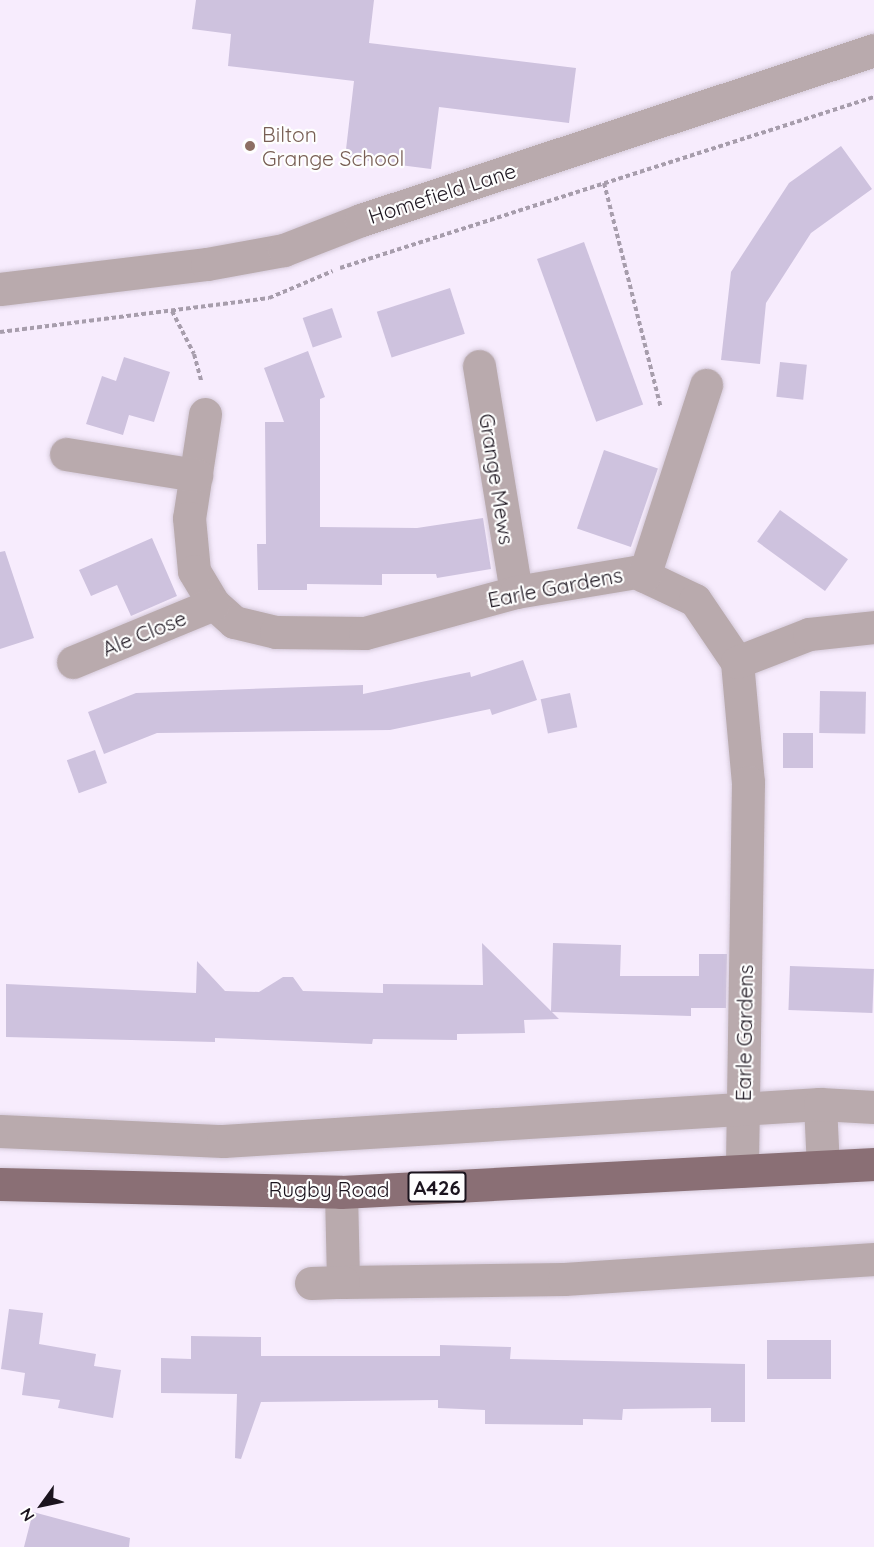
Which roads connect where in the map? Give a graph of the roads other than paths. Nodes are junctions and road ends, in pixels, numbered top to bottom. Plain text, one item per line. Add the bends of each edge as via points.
1 (874, 50) edge
2 (0, 289) edge
3 (479, 366) dead end
4 (706, 385) dead end
5 (205, 414) road end
6 (66, 454) dead end
7 (196, 475) junction
8 (644, 576) junction
9 (516, 592) junction
10 (214, 604) junction
11 (874, 627) edge
12 (73, 662) dead end
13 (737, 662) junction
14 (820, 1104) junction
15 (874, 1107) edge
16 (743, 1109) junction
17 (0, 1131) edge
18 (874, 1164) edge
19 (823, 1167) junction
20 (742, 1171) junction
21 (0, 1184) edge
22 (341, 1192) junction
23 (874, 1259) edge

1 - 2 street, Homefield Lane via 361,220 284,250 207,264
3 - 9 street, Grange Mews
4 - 8 street
5 - 7 street, Earle Gardens
6 - 7 street
7 - 10 street, Earle Gardens via 189,518 194,571
8 - 9 street, Earle Gardens via 636,572
8 - 13 street, Earle Gardens via 695,600
9 - 10 street, Earle Gardens via 365,633 276,632 234,622
10 - 12 street, Ale Close
11 - 13 street via 809,634
13 - 16 street, Earle Gardens via 748,782
14 - 15 street
14 - 16 street
14 - 19 street
16 - 17 street via 223,1141
16 - 20 street, Earle Gardens
18 - 19 main road, Rugby Road / A426
19 - 20 main road, Rugby Road / A426
20 - 22 main road, Rugby Road / A426
21 - 22 main road, Rugby Road / A426
22 - 23 street via 327,1283 564,1279

